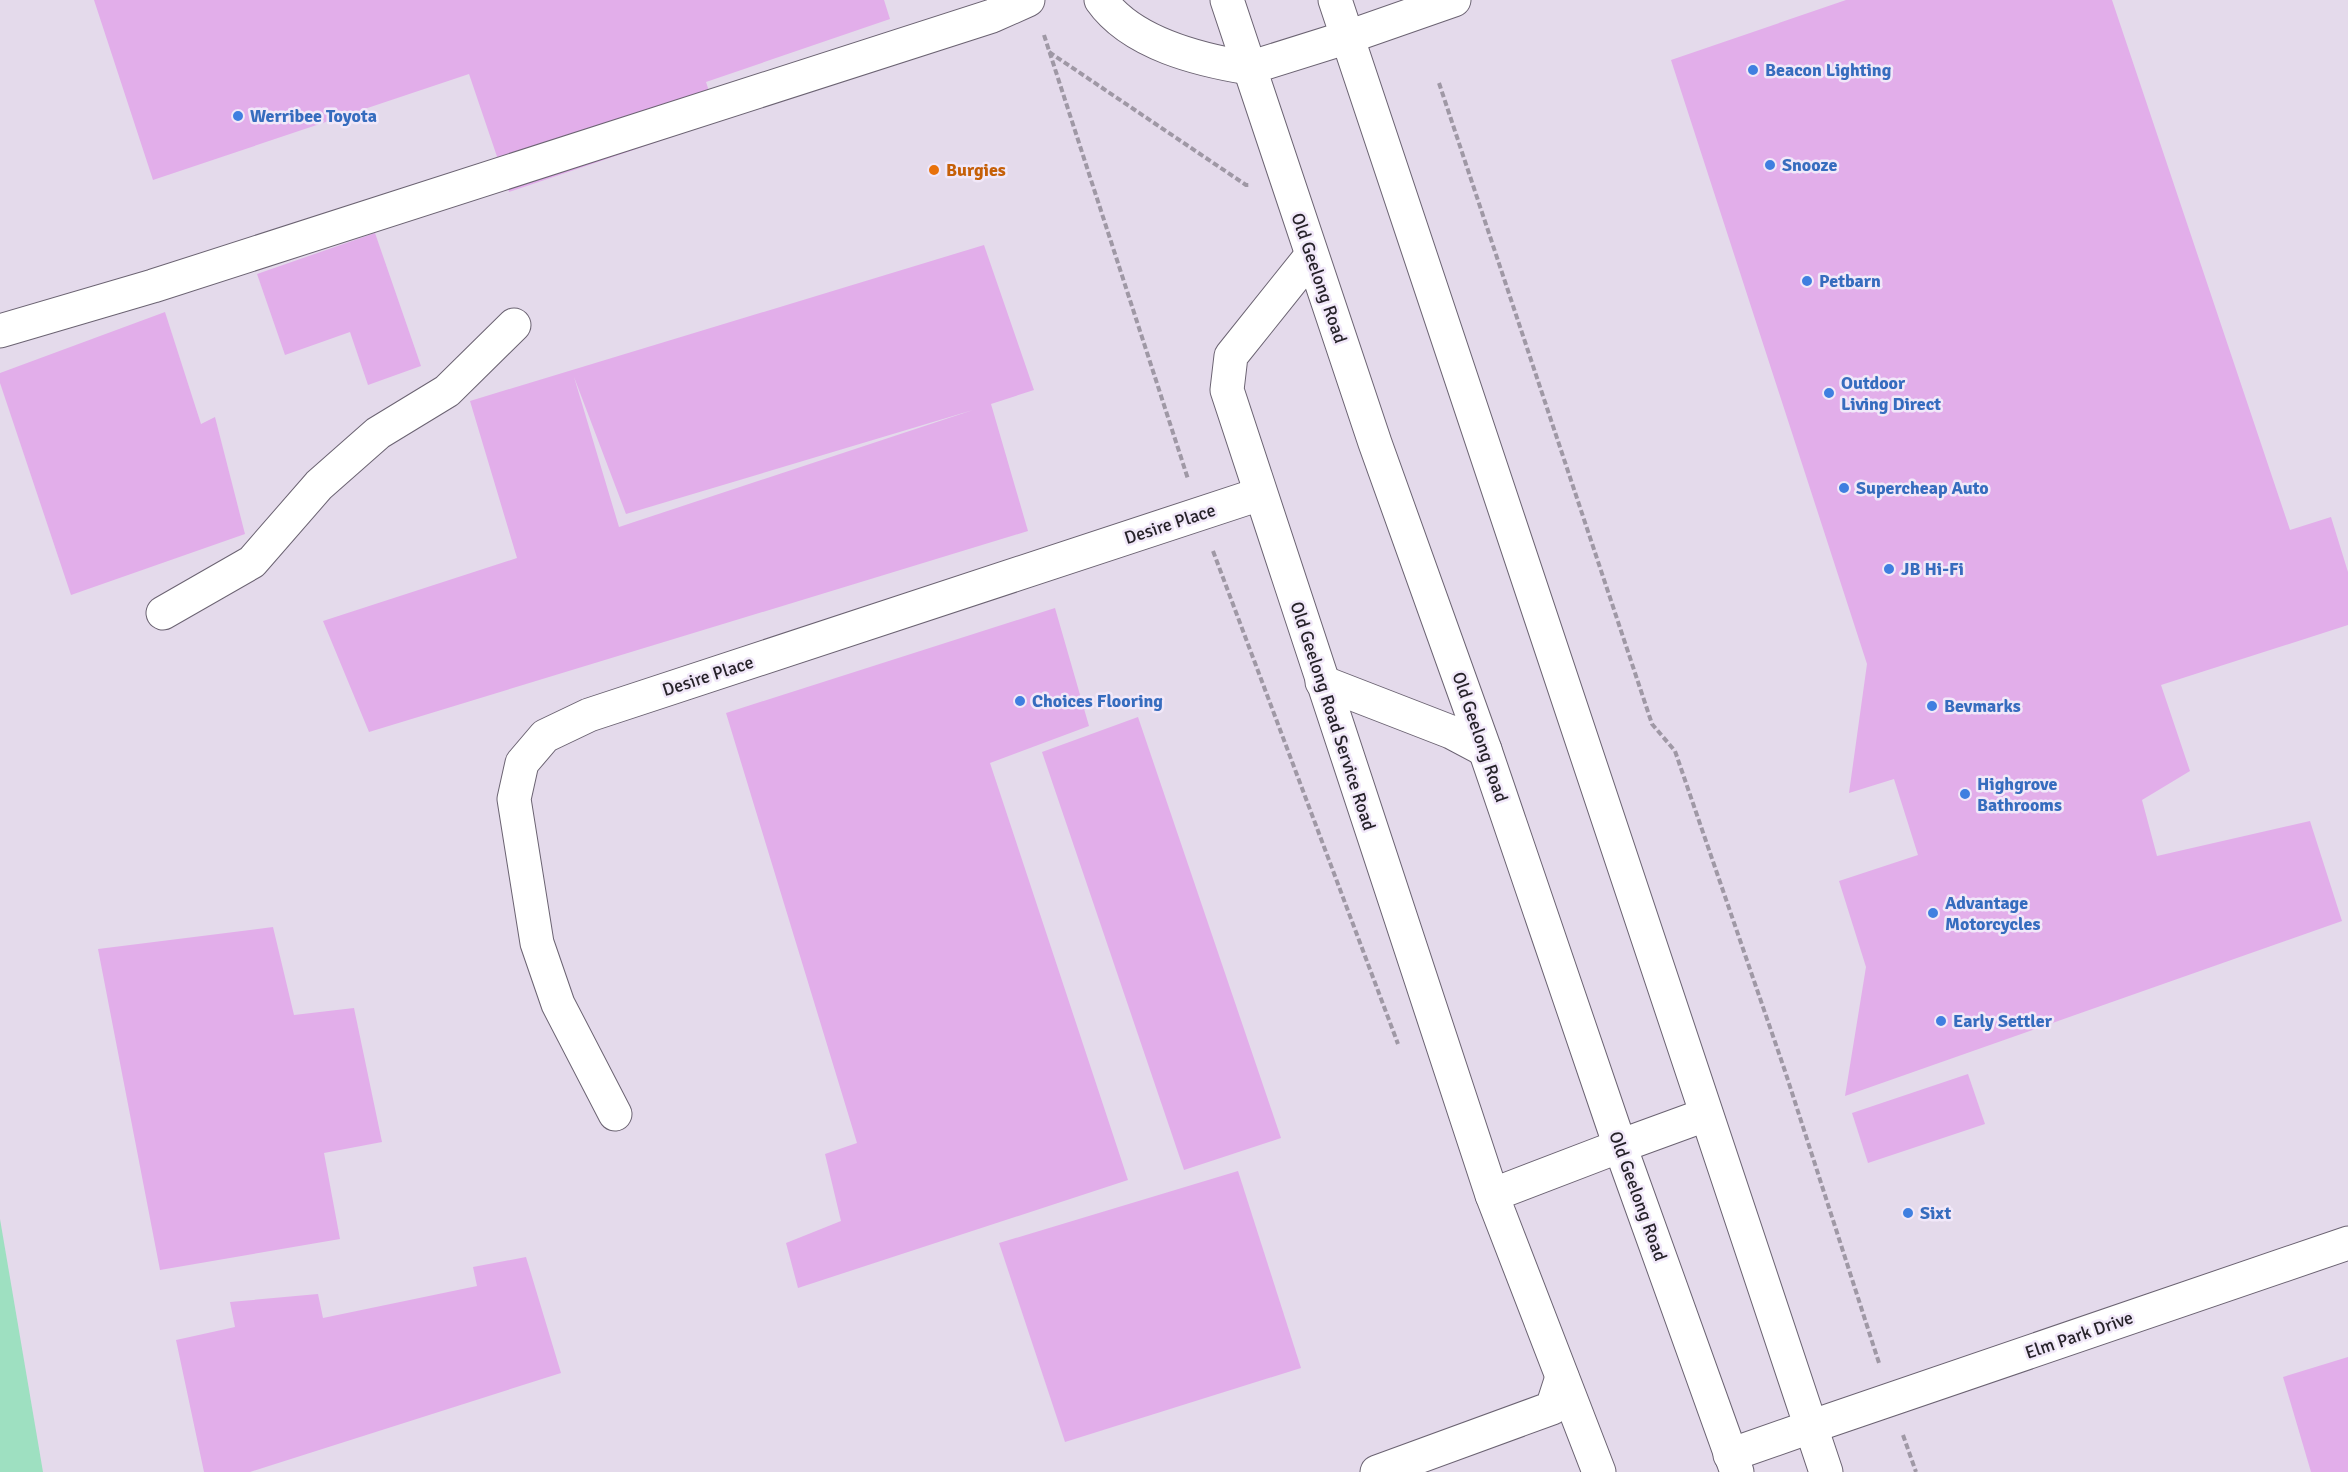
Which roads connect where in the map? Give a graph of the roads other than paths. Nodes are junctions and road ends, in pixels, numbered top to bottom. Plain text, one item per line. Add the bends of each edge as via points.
1 (1101, 0) edge
2 (1227, 0) edge
3 (1335, 0) edge
4 (1454, 0) edge
5 (1035, 13) edge
6 (1348, 37) junction
7 (1249, 68) junction
8 (1311, 256) junction
9 (514, 325) dead end
10 (0, 331) edge
11 (1260, 494) junction
12 (163, 613) dead end
13 (1322, 682) junction
14 (1485, 750) junction
15 (615, 1114) dead end
16 (1706, 1115) junction
17 (1620, 1146) junction
18 (1492, 1196) junction
19 (2348, 1243) edge
20 (1562, 1377) junction
21 (1810, 1427) junction
22 (1734, 1463) edge
23 (1377, 1472) edge
24 (1599, 1472) edge
25 (1826, 1472) edge

1 - 7 street via 1130,27 1160,45 1208,61
2 - 7 street, Old Geelong Road
3 - 6 street
4 - 6 street
5 - 10 street via 992,16
6 - 7 street
6 - 16 street
7 - 8 street, Old Geelong Road
8 - 11 street, Old Geelong Road Service Road via 1232,356 1227,390
8 - 14 street, Old Geelong Road
9 - 12 street via 447,391 378,433 319,485 252,562
11 - 13 street, Old Geelong Road Service Road
11 - 15 street, Desire Place via 589,715 545,736 522,763 514,799 537,943 558,1004
13 - 14 street via 1450,732
13 - 18 street, Old Geelong Road Service Road
14 - 17 street, Old Geelong Road
16 - 17 street
16 - 21 street
17 - 18 street
17 - 22 street, Old Geelong Road
18 - 20 street, Old Geelong Road Service Road
19 - 21 street, Elm Park Drive
20 - 23 street via 1552,1408
20 - 24 street, Old Geelong Road Service Road
21 - 22 street, Elm Park Drive
21 - 25 street

